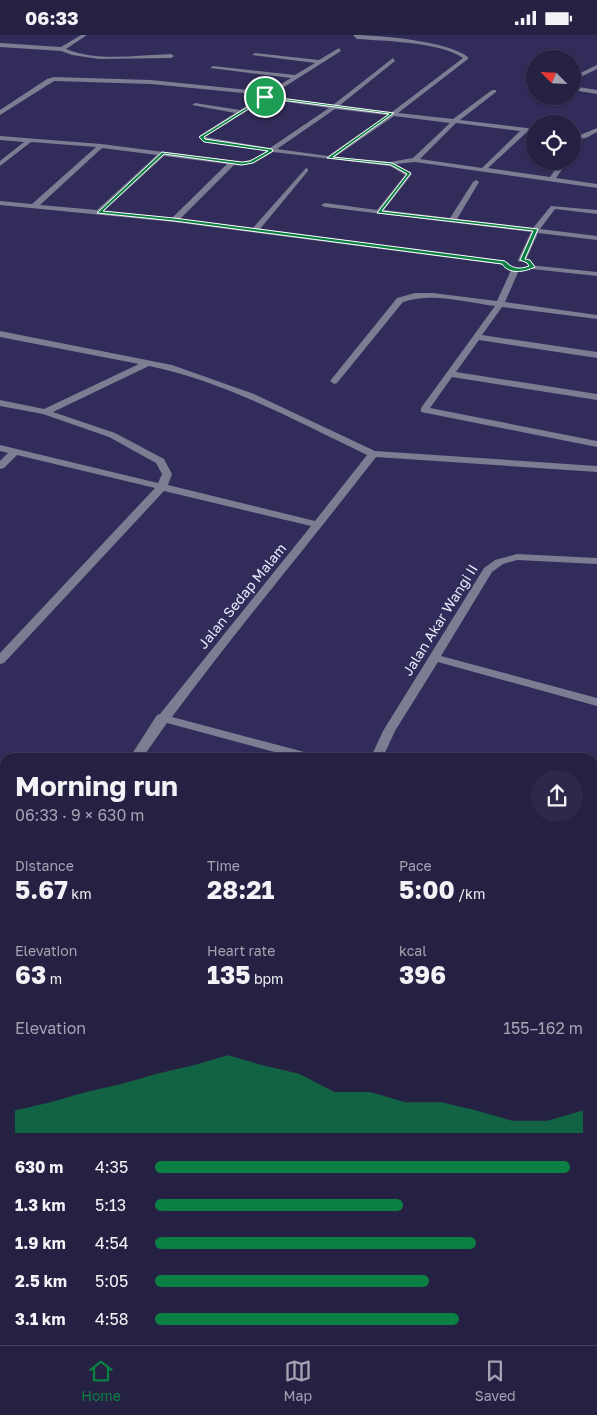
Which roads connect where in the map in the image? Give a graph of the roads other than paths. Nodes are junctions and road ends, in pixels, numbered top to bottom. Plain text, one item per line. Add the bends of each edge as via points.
1 (84, 35) edge
2 (356, 35) edge
3 (0, 45) edge
4 (62, 49) junction
5 (339, 50) dead end
6 (255, 55) dead end
7 (171, 56) dead end
8 (394, 60) dead end
9 (322, 62) junction
10 (597, 67) edge
11 (213, 68) dead end
12 (581, 75) edge
13 (297, 77) junction
14 (581, 89) edge
15 (494, 91) dead end
16 (597, 92) edge
17 (268, 96) junction
18 (195, 105) dead end
19 (334, 107) junction
20 (242, 112) junction
21 (0, 113) edge
22 (393, 114) junction
23 (454, 122) junction
24 (597, 129) edge
25 (525, 130) joint
26 (0, 138) edge
27 (581, 138) edge
28 (30, 140) junction
29 (101, 146) junction
30 (272, 150) junction
31 (163, 153) junction
32 (329, 158) junction
33 (415, 160) junction
34 (232, 163) junction
35 (0, 164) edge
36 (392, 164) junction
37 (484, 169) junction
38 (306, 170) dead end
39 (558, 170) edge
40 (551, 180) junction
41 (476, 182) dead end
42 (597, 187) edge
43 (0, 203) edge
44 (325, 205) dead end
45 (34, 206) junction
46 (99, 212) junction
47 (378, 212) junction
48 (597, 212) edge
49 (174, 220) junction
50 (453, 220) junction
51 (254, 230) junction
52 (536, 230) junction
53 (597, 238) edge
54 (522, 260) junction
55 (505, 263) junction
56 (532, 267) junction
57 (514, 270) junction
58 (597, 274) edge
59 (500, 304) junction
60 (597, 317) edge
61 (0, 335) edge
62 (478, 337) junction
63 (597, 355) edge
64 (147, 363) junction
65 (451, 374) junction
66 (334, 381) dead end
67 (597, 397) edge
68 (0, 403) edge
69 (45, 412) junction
70 (597, 444) edge
71 (0, 448) edge
72 (16, 451) junction
73 (374, 454) junction
74 (0, 466) edge
75 (597, 469) edge
76 (162, 487) junction
77 (319, 525) junction
78 (597, 561) edge
79 (433, 657) junction
80 (0, 660) edge
81 (597, 702) edge
82 (162, 718) junction
83 (139, 753) edge
84 (293, 753) edge
85 (379, 753) edge

1 - 4 street
2 - 22 street via 449,49 466,56
3 - 4 street
4 - 7 street via 89,55
5 - 9 street
6 - 9 street
8 - 19 street
9 - 13 street
10 - 12 street
11 - 13 street
13 - 17 street
14 - 16 street
15 - 23 street
17 - 19 street
17 - 20 street
17 - 21 street via 151,82 54,79
18 - 20 street
19 - 22 street
19 - 30 street
20 - 30 street via 201,137 204,141
22 - 23 street
22 - 32 street
23 - 25 street
23 - 33 street
24 - 27 street
25 - 37 street
26 - 28 street
28 - 29 street
28 - 35 street
29 - 31 street
29 - 45 street
30 - 32 street
30 - 34 street via 252,162
31 - 34 street
31 - 46 street
32 - 36 street
33 - 36 street via 400,160
33 - 37 street
34 - 49 street
36 - 47 street via 409,174
37 - 40 street
38 - 51 street
39 - 40 street
40 - 42 street
41 - 50 street
43 - 45 street
44 - 47 street
45 - 46 street
46 - 49 street
47 - 50 street
48 - 52 street via 556,207 550,209
49 - 51 street
50 - 52 street
51 - 55 street
52 - 53 street
52 - 54 street
54 - 55 street
54 - 56 street via 529,261
55 - 57 street
56 - 57 street
56 - 58 street
57 - 59 street
59 - 60 street
59 - 62 street
59 - 66 street via 424,295 400,301
61 - 64 street
62 - 63 street
62 - 65 street
64 - 69 street
64 - 73 street via 169,367 251,396
65 - 67 street
65 - 70 street via 424,410
68 - 69 street
69 - 76 street via 112,435 160,461 167,474
71 - 72 street
72 - 74 street
72 - 76 street
73 - 75 street
73 - 77 street, Jalan Sedap Malam
76 - 77 street
76 - 80 street
77 - 82 street, Jalan Sedap Malam
78 - 79 street, Jalan Akar Wangi II via 517,557 499,562 488,570
79 - 81 street
79 - 85 street, Jalan Akar Wangi II
82 - 83 street, Jalan Sedap Malam
82 - 84 street

